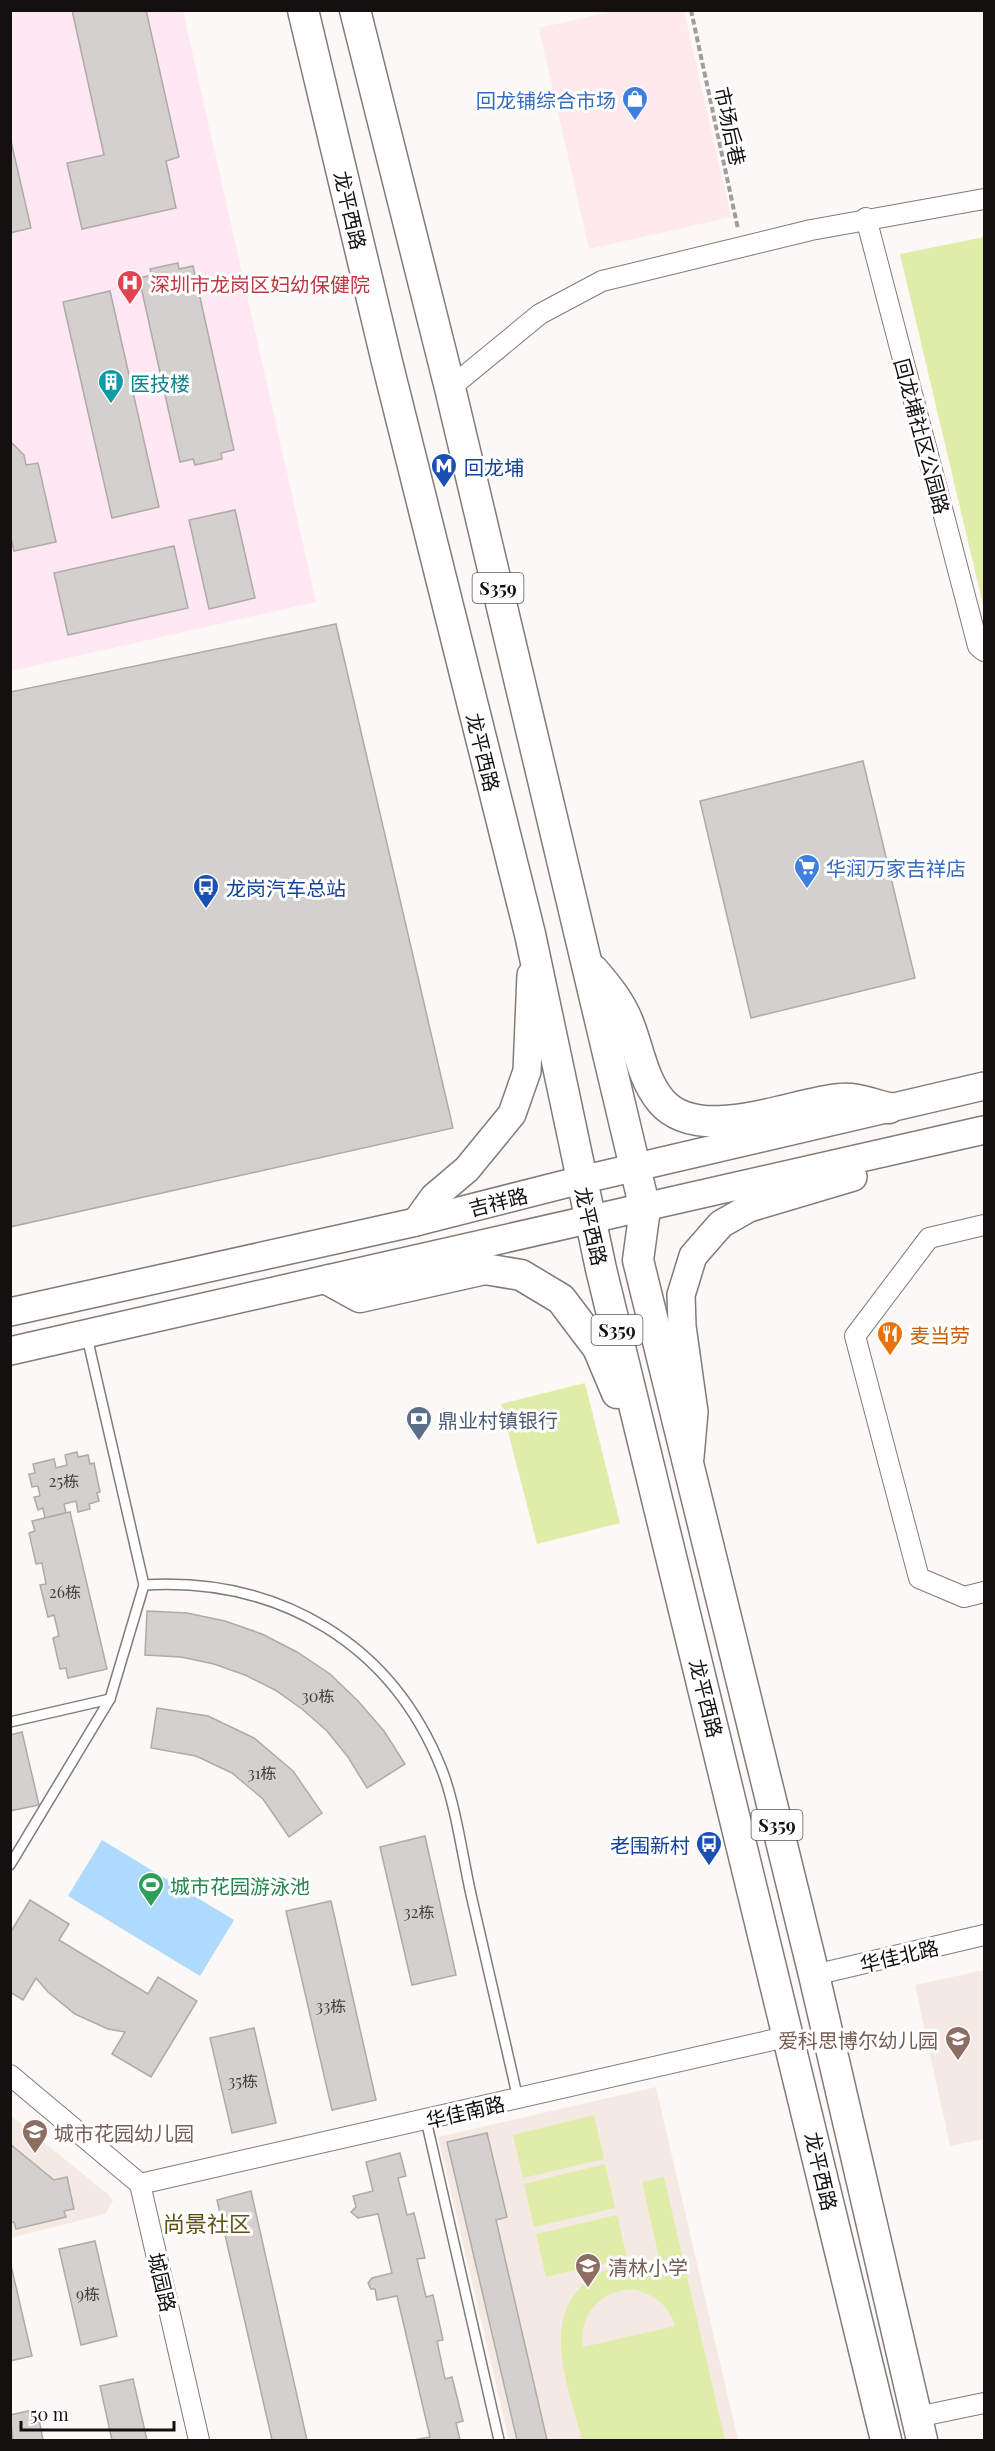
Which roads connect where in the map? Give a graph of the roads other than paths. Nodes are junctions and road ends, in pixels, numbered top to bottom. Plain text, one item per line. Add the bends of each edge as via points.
1 (303, 10) edge
2 (356, 10) edge
3 (984, 200) edge
4 (866, 218) junction
5 (450, 388) junction
6 (984, 651) edge
7 (530, 934) junction
8 (587, 963) junction
9 (984, 1086) edge
10 (889, 1108) junction
11 (984, 1130) edge
12 (900, 1150) junction
13 (635, 1167) junction
14 (581, 1180) junction
15 (645, 1209) junction
16 (591, 1221) junction
17 (416, 1222) junction
18 (984, 1225) edge
19 (329, 1280) junction
20 (10, 1312) edge
21 (86, 1334) junction
22 (10, 1351) edge
23 (688, 1464) junction
24 (653, 1481) junction
25 (144, 1585) junction
26 (984, 1592) edge
27 (110, 1699) junction
28 (10, 1722) edge
29 (10, 1865) edge
30 (984, 1935) edge
31 (814, 1975) junction
32 (790, 2036) junction
33 (10, 2075) edge
34 (518, 2099) junction
35 (426, 2120) junction
36 (140, 2184) junction
37 (984, 2403) edge
38 (920, 2429) edge
39 (199, 2440) edge
40 (498, 2440) edge
41 (886, 2440) edge

1 - 7 main road, 龙平西路 / S359
2 - 5 main road, 龙平西路 / S359
3 - 4 street
4 - 5 street via 602,281 540,314
4 - 6 street, 回龙埔社区公园路 via 978,646
5 - 8 main road, 龙平西路 / S359
7 - 14 main road, 龙平西路 / S359
7 - 17 main road via 530,1046 520,1095 501,1131 467,1169 434,1197
8 - 10 main road via 613,993 633,1035 641,1067 662,1102 684,1116 704,1122 731,1122 843,1098
8 - 13 main road, 龙平西路 / S359
9 - 10 main road, 吉祥路
10 - 13 main road, 吉祥路
11 - 12 main road, 吉祥路
12 - 15 main road, 吉祥路
12 - 23 main road via 862,1174 749,1208 721,1224 693,1256 681,1295 694,1412
13 - 14 main road, 吉祥路
13 - 15 main road, 龙平西路 / S359
14 - 16 main road, 龙平西路 / S359
14 - 17 main road, 吉祥路
15 - 16 main road, 吉祥路
15 - 23 main road, 龙平西路 / S359 via 639,1260
16 - 19 main road, 吉祥路
16 - 24 main road, 龙平西路 / S359
17 - 20 main road, 吉祥路
18 - 26 street via 929,1238 855,1336 919,1578 964,1597
19 - 21 main road, 吉祥路
19 - 24 main road via 360,1297 485,1269 521,1275 561,1299 598,1348
21 - 22 main road, 吉祥路
21 - 25 lane
23 - 31 main road, 龙平西路 / S359
24 - 32 main road, 龙平西路 / S359
25 - 27 lane
25 - 34 lane via 230,1588 285,1605 360,1652 401,1695 422,1728 443,1774
27 - 28 lane
27 - 29 lane
30 - 31 street, 华佳北路
31 - 38 main road, 龙平西路 / S359
32 - 34 street, 华佳南路
32 - 41 main road, 龙平西路 / S359
33 - 36 street
34 - 35 street, 华佳南路
35 - 36 street, 华佳南路
35 - 40 lane
36 - 39 street, 城园路
37 - 38 street

